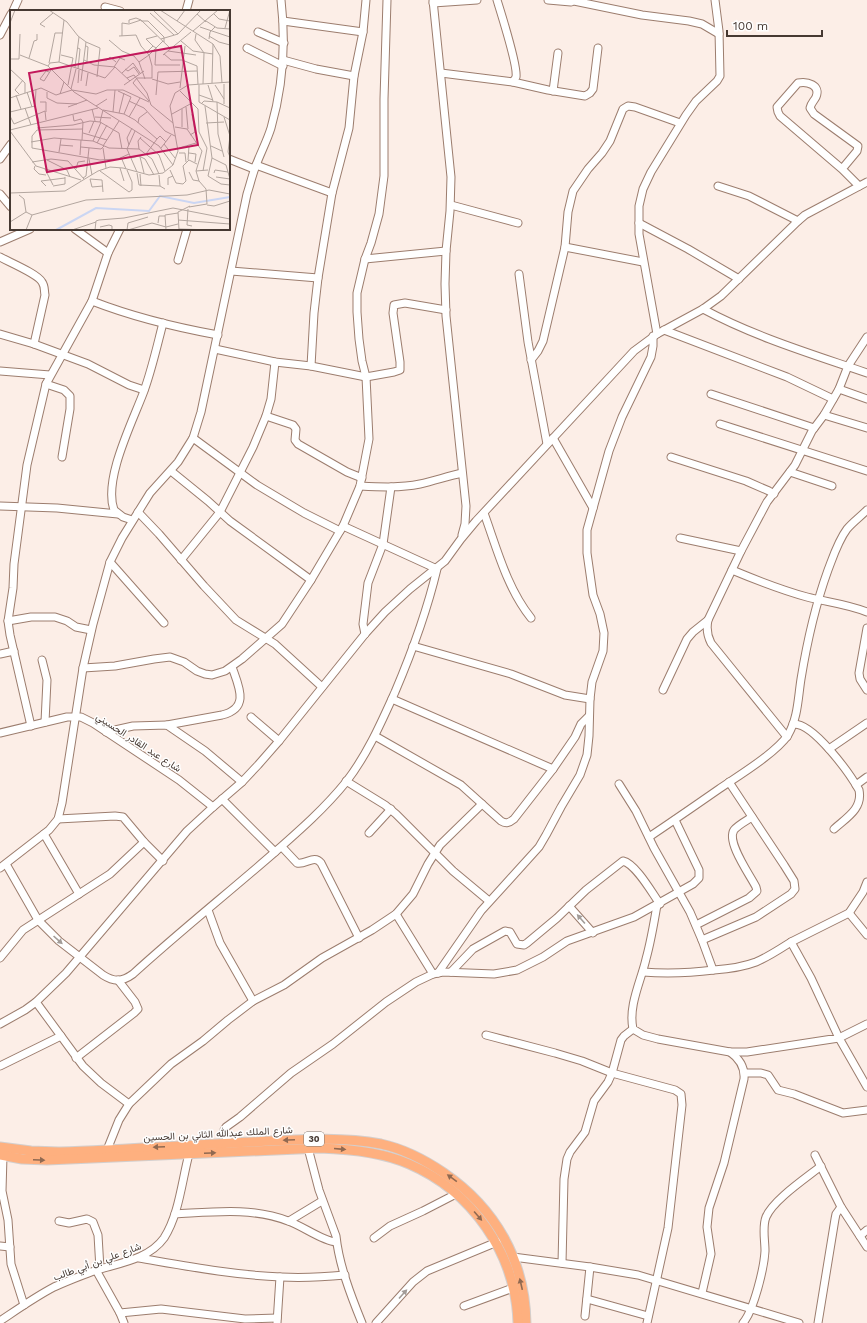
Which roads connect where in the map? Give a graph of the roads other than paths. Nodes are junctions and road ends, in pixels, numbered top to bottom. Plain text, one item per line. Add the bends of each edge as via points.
1 (18, 0) edge
2 (189, 0) edge
3 (281, 0) edge
4 (366, 0) edge
5 (387, 0) edge
6 (477, 0) edge
7 (497, 0) edge
8 (548, 0) edge
9 (574, 0) edge
10 (715, 0) edge
11 (433, 2) edge
12 (105, 6) edge
13 (13, 10) edge
14 (117, 10) edge
15 (186, 10) edge
16 (10, 16) edge
17 (283, 21) junction
18 (258, 32) dead end
19 (363, 32) junction
20 (720, 34) junction
21 (0, 35) edge
22 (284, 43) junction
23 (247, 48) dead end
24 (598, 48) dead end
25 (558, 53) dead end
26 (283, 63) junction
27 (441, 73) junction
28 (354, 76) junction
29 (513, 82) junction
30 (553, 91) junction
31 (680, 123) junction
32 (10, 145) edge
33 (0, 159) edge
34 (230, 159) edge
35 (255, 167) junction
36 (842, 169) junction
37 (867, 182) edge
38 (718, 186) dead end
39 (859, 186) junction
40 (332, 193) junction
41 (0, 194) edge
42 (10, 205) edge
43 (451, 205) junction
44 (798, 221) junction
45 (639, 223) junction
46 (518, 224) dead end
47 (28, 230) edge
48 (76, 230) edge
49 (119, 230) edge
50 (187, 230) edge
51 (0, 242) edge
52 (565, 247) junction
53 (446, 251) junction
54 (108, 252) junction
55 (0, 257) edge
56 (365, 259) junction
57 (178, 260) dead end
58 (644, 262) junction
59 (231, 271) junction
60 (519, 274) dead end
61 (318, 278) junction
62 (739, 279) junction
63 (92, 301) junction
64 (703, 309) junction
65 (446, 310) junction
66 (163, 324) junction
67 (664, 330) junction
68 (0, 334) edge
69 (218, 335) junction
70 (655, 335) junction
71 (867, 338) edge
72 (34, 344) junction
73 (215, 349) junction
74 (63, 355) junction
75 (532, 360) junction
76 (275, 362) junction
77 (311, 366) junction
78 (848, 366) junction
79 (0, 372) edge
80 (867, 373) edge
81 (50, 375) junction
82 (366, 378) junction
83 (46, 384) junction
84 (839, 389) junction
85 (144, 390) junction
86 (711, 394) dead end
87 (833, 399) junction
88 (867, 399) edge
89 (824, 415) junction
90 (266, 416) junction
91 (720, 424) dead end
92 (814, 428) junction
93 (867, 428) edge
94 (193, 438) junction
95 (553, 438) junction
96 (547, 444) junction
97 (802, 450) junction
98 (62, 457) dead end
99 (671, 457) dead end
100 (170, 471) junction
101 (867, 471) edge
102 (790, 472) junction
103 (240, 473) junction
104 (462, 473) junction
105 (362, 478) junction
106 (360, 486) junction
107 (832, 486) dead end
108 (391, 487) junction
109 (774, 494) junction
110 (0, 506) edge
111 (21, 507) junction
112 (593, 508) junction
113 (867, 510) edge
114 (138, 512) junction
115 (220, 512) junction
116 (484, 513) junction
117 (118, 514) junction
118 (132, 520) junction
119 (341, 529) junction
120 (680, 538) dead end
121 (461, 539) junction
122 (383, 544) junction
123 (740, 551) junction
124 (182, 560) junction
125 (110, 562) junction
126 (437, 569) junction
127 (732, 570) junction
128 (311, 580) junction
129 (818, 599) junction
130 (867, 612) edge
131 (531, 618) dead end
132 (708, 620) junction
133 (8, 621) junction
134 (164, 623) dead end
135 (867, 628) edge
136 (91, 630) junction
137 (365, 634) junction
138 (266, 638) junction
139 (413, 646) junction
140 (14, 650) junction
141 (0, 654) edge
142 (42, 660) dead end
143 (232, 667) junction
144 (83, 668) junction
145 (322, 687) junction
146 (663, 690) dead end
147 (867, 690) edge
148 (392, 699) junction
149 (590, 699) junction
150 (589, 716) junction
151 (76, 717) junction
152 (251, 717) dead end
153 (45, 722) junction
154 (867, 723) edge
155 (793, 724) junction
156 (167, 725) junction
157 (31, 726) junction
158 (106, 732) junction
159 (0, 733) edge
160 (375, 736) junction
161 (787, 737) junction
162 (279, 741) junction
163 (829, 749) junction
164 (553, 768) junction
165 (867, 777) edge
166 (346, 781) junction
167 (242, 782) junction
168 (730, 782) junction
169 (619, 784) dead end
170 (856, 785) junction
171 (222, 799) junction
172 (482, 804) junction
173 (213, 807) junction
174 (391, 809) junction
175 (752, 817) junction
176 (58, 819) junction
177 (675, 820) junction
178 (834, 829) dead end
179 (369, 833) dead end
180 (44, 834) junction
181 (649, 836) junction
182 (144, 842) junction
183 (282, 847) junction
184 (275, 852) junction
185 (434, 853) junction
186 (163, 861) junction
187 (3, 866) edge
188 (867, 882) edge
189 (679, 892) junction
190 (79, 894) junction
191 (489, 901) junction
192 (659, 904) junction
193 (569, 906) junction
194 (208, 910) junction
195 (849, 913) junction
196 (396, 914) junction
197 (38, 920) junction
198 (696, 925) junction
199 (592, 933) junction
200 (867, 935) edge
201 (359, 938) junction
202 (702, 940) junction
203 (791, 942) junction
204 (80, 957) junction
205 (0, 958) edge
206 (713, 970) junction
207 (452, 972) junction
208 (643, 972) junction
209 (435, 974) junction
210 (118, 980) junction
211 (253, 1001) junction
212 (36, 1002) junction
213 (0, 1024) edge
214 (867, 1024) edge
215 (633, 1029) junction
216 (486, 1035) dead end
217 (61, 1036) junction
218 (839, 1038) junction
219 (730, 1052) junction
220 (76, 1058) junction
221 (0, 1066) edge
222 (612, 1073) junction
223 (745, 1073) junction
224 (867, 1087) edge
225 (129, 1104) junction
226 (867, 1110) edge
227 (230, 1143) junction
228 (308, 1148) junction
229 (108, 1150) junction
230 (1, 1153) edge
231 (189, 1154) junction
232 (91, 1155) junction
233 (815, 1155) dead end
234 (822, 1166) junction
235 (456, 1194) junction
236 (322, 1201) junction
237 (842, 1207) junction
238 (175, 1214) junction
239 (59, 1221) dead end
240 (289, 1221) junction
241 (867, 1230) edge
242 (860, 1236) junction
243 (374, 1238) dead end
244 (336, 1242) junction
245 (497, 1242) junction
246 (0, 1246) edge
247 (10, 1247) junction
248 (867, 1247) edge
249 (138, 1257) junction
250 (513, 1257) junction
251 (562, 1263) junction
252 (590, 1267) junction
253 (98, 1270) junction
254 (345, 1275) junction
255 (280, 1277) junction
256 (656, 1280) junction
257 (513, 1288) junction
258 (702, 1293) junction
259 (587, 1299) junction
260 (24, 1305) junction
261 (464, 1306) dead end
262 (751, 1308) junction
263 (120, 1313) junction
264 (585, 1316) dead end
265 (647, 1319) edge
266 (0, 1321) edge
267 (277, 1321) edge
268 (124, 1323) edge
269 (362, 1323) edge
270 (376, 1323) edge
271 (518, 1323) edge
272 (526, 1323) edge
273 (743, 1323) edge
274 (799, 1323) edge
275 (818, 1323) edge

1 - 13 street
2 - 15 street
3 - 17 street
4 - 19 street
5 - 56 street via 384,176 378,219
6 - 11 street
7 - 29 street via 515,67 516,76
8 - 9 street
9 - 20 street via 642,15 689,20
10 - 20 street
11 - 27 street
12 - 14 street
16 - 21 street
17 - 19 street
17 - 22 street
18 - 22 street
19 - 28 street
20 - 31 street via 720,76 696,101
22 - 26 street
23 - 26 street
24 - 30 street via 590,94 585,96
25 - 30 street
26 - 28 street
26 - 35 street via 276,108
27 - 29 street
27 - 43 street via 451,177
28 - 40 street via 349,128
29 - 30 street
31 - 45 street via 645,184 639,206
31 - 52 street via 634,107 628,106 623,109 610,141 573,190
32 - 33 street
34 - 35 street
35 - 40 street
35 - 59 street
36 - 36 street via 780,116 777,107 798,83 813,84 817,90 810,108 814,114 858,146 857,151
36 - 39 street
37 - 39 street
38 - 44 street via 749,196
39 - 44 street
40 - 61 street
41 - 42 street
43 - 46 street
43 - 53 street
44 - 62 street
45 - 58 street
45 - 62 street
47 - 51 street
48 - 54 street
49 - 54 street
50 - 57 street
52 - 58 street
52 - 75 street via 543,341
53 - 56 street
53 - 65 street
54 - 63 street
55 - 72 street via 34,275 44,286 45,295
56 - 82 street via 357,292 357,312
58 - 70 street
59 - 61 street
59 - 69 street
60 - 75 street
61 - 77 street
62 - 64 street
63 - 66 street
63 - 74 street
64 - 67 street
64 - 78 street via 751,332
65 - 82 street via 405,303 394,306 400,370
65 - 104 street
66 - 69 street
66 - 85 street
67 - 70 street
67 - 87 street via 787,377
68 - 72 street
69 - 73 street
70 - 95 street via 634,351
70 - 112 street via 651,357 622,417 609,451
71 - 78 street
72 - 74 street
73 - 76 street
73 - 94 street
74 - 81 street
74 - 85 street
75 - 96 street
76 - 77 street
76 - 90 street via 271,399
77 - 82 street
78 - 80 street
78 - 84 street
79 - 81 street
81 - 83 street
82 - 105 street via 369,439
83 - 98 street via 64,390 70,396
83 - 111 street via 27,465
84 - 87 street
84 - 88 street
85 - 117 street via 125,436 115,472 111,495 114,510
86 - 92 street
87 - 89 street
89 - 92 street
89 - 93 street
90 - 103 street
90 - 105 street via 295,426 295,440 298,444
91 - 97 street
92 - 97 street
94 - 100 street
94 - 103 street
95 - 96 street
95 - 112 street
96 - 116 street
97 - 101 street
97 - 102 street
99 - 109 street via 746,481
100 - 114 street via 150,493
100 - 115 street
102 - 107 street
102 - 109 street
103 - 115 street
103 - 119 street via 276,497
104 - 108 street via 420,484
104 - 121 street via 466,506
105 - 106 street
106 - 108 street
106 - 119 street
108 - 122 street
109 - 123 street
110 - 111 street
111 - 117 street
111 - 133 street
112 - 149 street via 587,530 587,553 593,595 604,633 603,651
113 - 129 street via 851,525 841,540
114 - 118 street
114 - 124 street
115 - 124 street
115 - 128 street
116 - 121 street
116 - 131 street via 513,592
117 - 118 street
118 - 125 street
119 - 122 street
119 - 128 street
120 - 123 street
121 - 126 street
122 - 126 street
122 - 137 street via 368,583 363,624
123 - 127 street
124 - 138 street via 236,620
125 - 134 street
125 - 136 street
126 - 137 street via 410,589
126 - 139 street via 430,600
127 - 129 street via 782,590
127 - 132 street
128 - 138 street via 282,624
129 - 130 street
129 - 155 street
132 - 146 street via 692,632
132 - 161 street via 706,628 711,643
133 - 136 street via 31,617 55,617 76,627
133 - 140 street
135 - 147 street via 859,673
136 - 144 street
137 - 145 street
138 - 143 street
138 - 145 street
139 - 148 street
139 - 149 street via 511,674 565,695
140 - 141 street
140 - 157 street
142 - 153 street via 47,680
143 - 144 street via 218,674 205,674 170,657
143 - 156 street via 240,696 237,708 222,715
144 - 151 street
145 - 162 street
148 - 160 street
148 - 164 street
149 - 150 street
150 - 164 street via 581,724
150 - 191 street via 587,755 580,775 538,847
151 - 153 street, شارع عبد القادر الحسيني
151 - 158 street, شارع عبد القادر الحسيني via 86,719
151 - 176 street
152 - 162 street
153 - 157 street, شارع عبد القادر الحسيني
154 - 163 street
155 - 161 street
155 - 163 street via 802,725
156 - 158 street via 132,726
156 - 167 street
157 - 159 street, شارع عبد القادر الحسيني
158 - 173 street, شارع عبد القادر الحسيني via 179,780
160 - 166 street
160 - 172 street via 461,785
161 - 168 street
162 - 167 street
163 - 170 street
164 - 172 street via 510,822 501,821
165 - 170 street
166 - 174 street
166 - 183 street via 325,806
167 - 171 street
168 - 175 street
168 - 177 street
169 - 181 street
170 - 178 street via 860,794 858,806
171 - 173 street
171 - 184 street
172 - 185 street
173 - 186 street via 188,831
174 - 179 street
174 - 185 street
175 - 198 street via 733,831 732,839 756,891 749,898
175 - 202 street via 794,881 794,892 756,917
176 - 180 street
176 - 182 street via 123,817
177 - 181 street
177 - 189 street via 699,870 697,881
180 - 187 street
180 - 190 street
181 - 189 street
182 - 186 street
182 - 190 street via 116,869
183 - 184 street
183 - 201 street via 297,863 305,863 314,858 322,862
184 - 194 street
185 - 191 street
185 - 196 street via 413,894
186 - 204 street
187 - 197 street
188 - 195 street
189 - 192 street
189 - 198 street
190 - 197 street
191 - 209 street
192 - 193 street via 636,872 623,861
192 - 199 street via 626,921
192 - 208 street
199 -> 193 street
193 - 207 street via 528,943 517,944 510,932 505,931 473,950
194 - 210 street via 133,974
194 - 211 street via 220,943
195 - 200 street
195 - 203 street
196 - 201 street
196 - 209 street
197 -> 204 street
197 - 205 street via 23,930
198 - 202 street
199 - 207 street via 567,941 534,962 508,972 487,975
201 - 211 street via 322,958 284,985
202 - 206 street
203 - 206 street via 755,962
203 - 218 street
204 - 210 street via 103,975
204 - 212 street
206 - 208 street via 666,974
207 - 209 street
208 - 215 street via 632,1018
209 - 227 street via 399,992 333,1044 290,1073 226,1127 224,1134
210 - 220 street via 138,1009
211 - 225 street via 171,1064
212 - 213 street
212 - 217 street
214 - 218 street
215 - 219 street via 658,1039
215 - 222 street via 622,1040
216 - 222 street via 582,1061
217 - 220 street
217 - 221 street
218 - 219 street via 747,1052
218 - 224 street
219 - 223 street via 741,1063
220 - 225 street via 101,1083
222 - 251 street via 594,1101 585,1132 567,1159 564,1174
222 - 256 street via 679,1091 682,1098 668,1228
223 - 226 street via 768,1075 778,1090 843,1114
223 - 258 street via 724,1163 709,1208 707,1227 711,1254
225 - 229 street via 119,1120
227 -> 229 main road, شارع الملك عبدالله الثاني بن الحسين / 30
250 -> 227 main road, شارع الملك عبدالله الثاني بن الحسين / 30 via 504,1237 478,1200 445,1173 410,1153 383,1145 346,1140
231 -> 228 main road, شارع الملك عبدالله الثاني بن الحسين / 30
228 -> 235 main road, شارع الملك عبدالله الثاني بن الحسين / 30 via 347,1150 395,1159 425,1172
228 - 236 street
229 - 232 main road, شارع الملك عبدالله الثاني بن الحسين / 30
230 - 232 main road, شارع الملك عبدالله الثاني بن الحسين / 30
230 - 247 street via 2,1192
231 - 232 main road, شارع الملك عبدالله الثاني بن الحسين / 30
231 - 238 street, شارع علي بن أبي طالب
233 - 234 street
234 - 237 street
234 - 262 street via 774,1205 766,1216 763,1266
235 - 243 street via 390,1226
235 -> 245 main road, شارع الملك عبدالله الثاني بن الحسين / 30 via 474,1211
236 - 240 street
236 - 244 street
237 - 242 street
237 - 275 street via 836,1214
238 - 240 street via 243,1212
238 - 249 street, شارع علي بن أبي طالب via 160,1244
239 - 253 street via 69,1223 87,1219 93,1222 98,1235
240 - 244 street
241 - 242 street
242 - 248 street
244 - 254 street
245 - 257 main road, شارع الملك عبدالله الثاني بن الحسين / 30
270 -> 245 street via 413,1282 427,1271
246 - 247 street
247 - 260 street via 13,1273
249 - 253 street, شارع علي بن أبي طالب
249 - 255 street
250 - 251 street
272 -> 250 main road, شارع الملك عبدالله الثاني بن الحسين / 30 via 523,1292
251 - 252 street
252 - 256 street
252 - 259 street
253 - 260 street, شارع علي بن أبي طالب via 54,1288
253 - 263 street
254 - 255 street
254 - 269 street
255 - 267 street
256 - 258 street
256 - 265 street
257 - 261 street
257 - 271 main road, شارع الملك عبدالله الثاني بن الحسين / 30
258 - 262 street
259 - 264 street
259 - 265 street
260 - 266 street, شارع علي بن أبي طالب
262 - 273 street
262 - 274 street
263 - 267 street via 161,1309 245,1320
263 - 268 street

